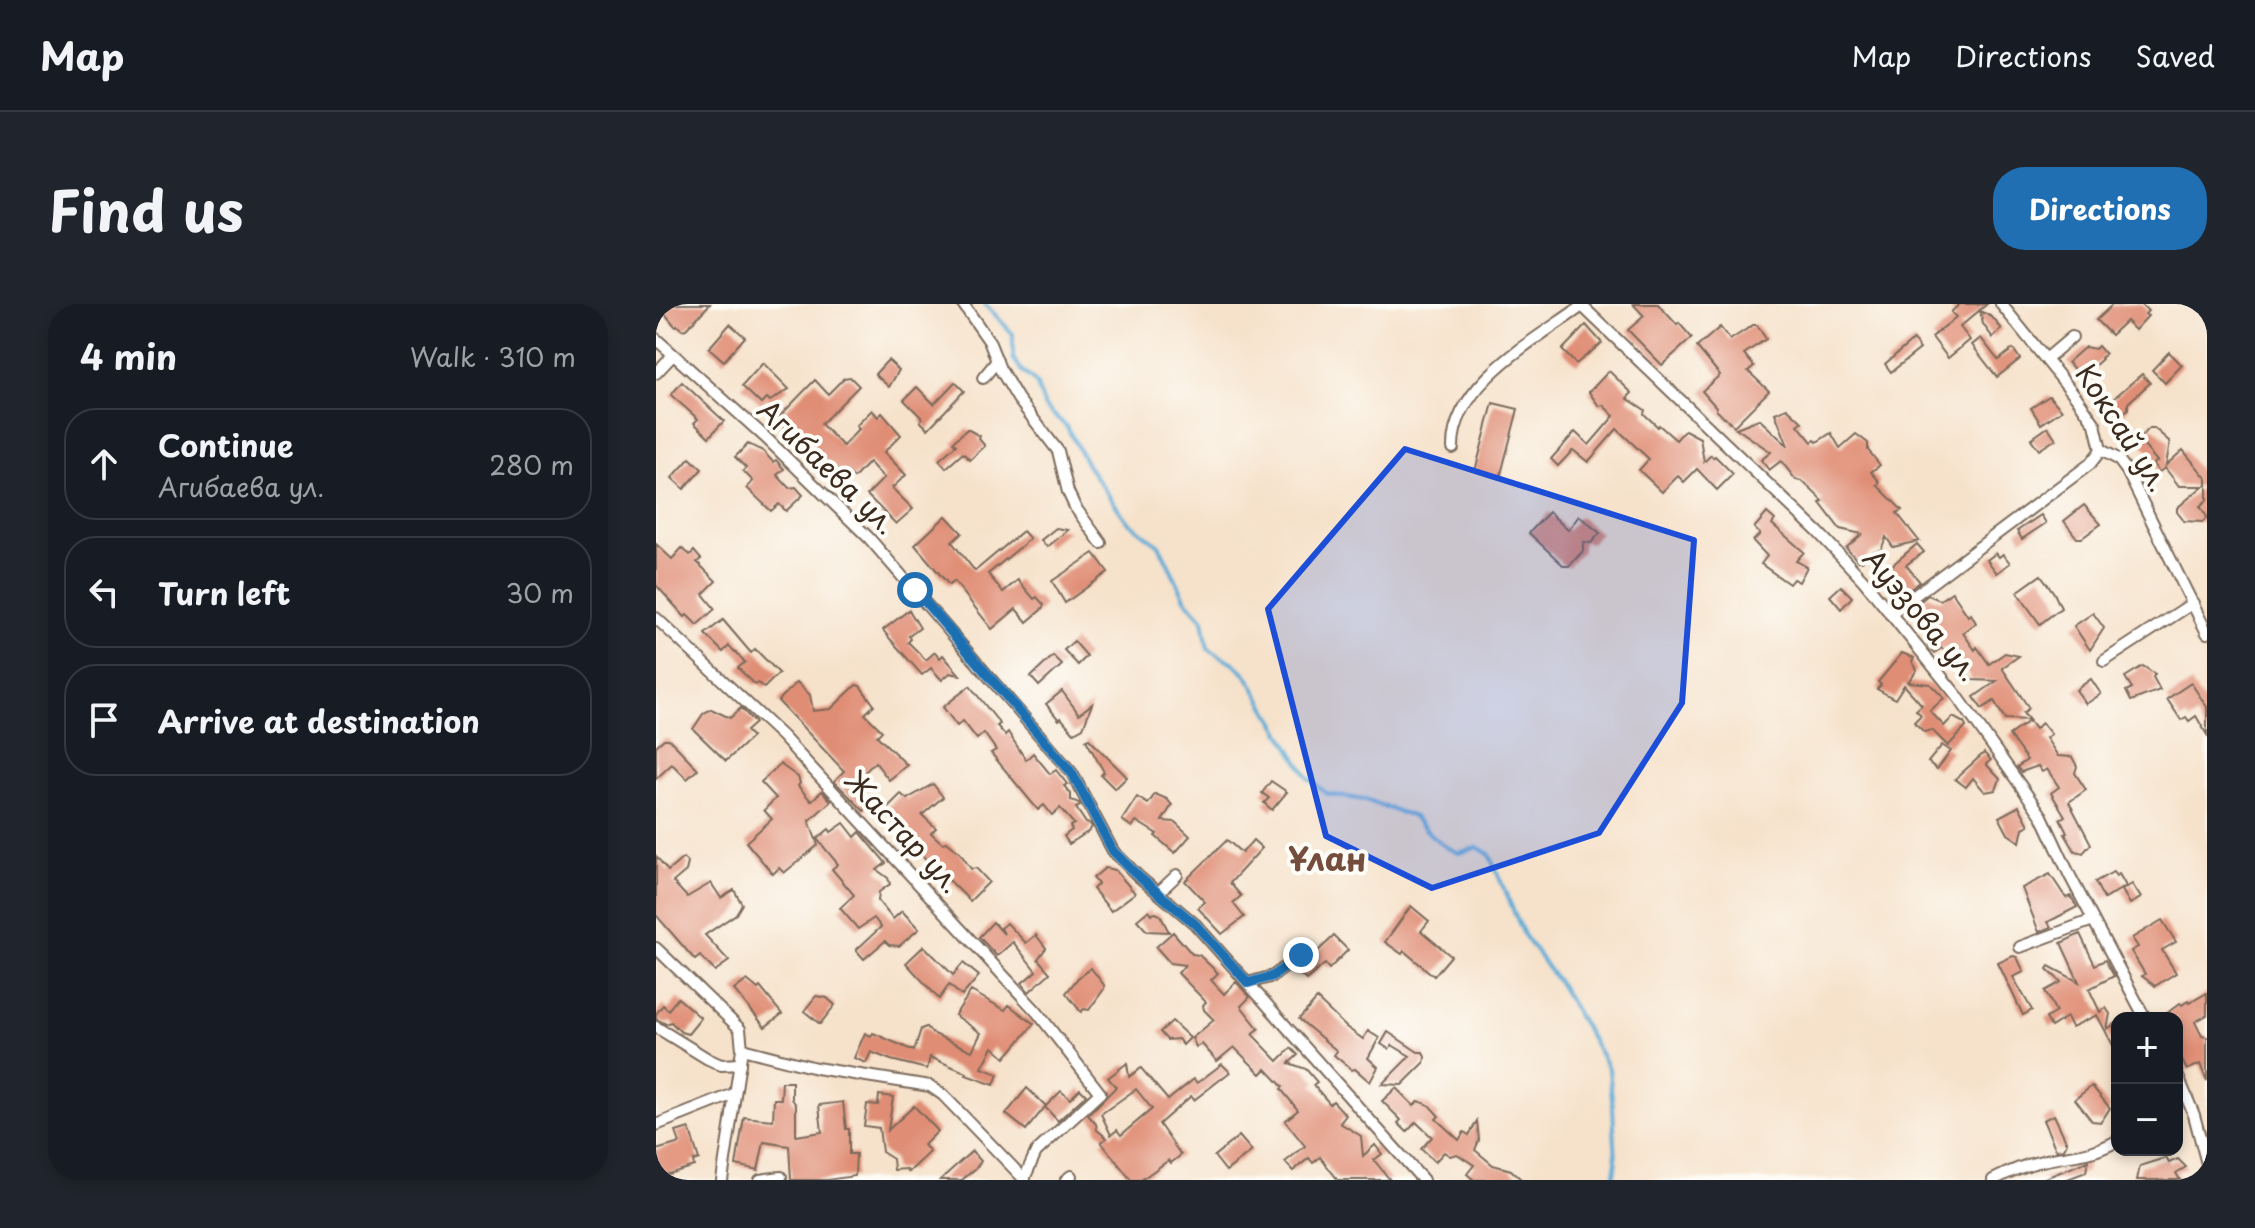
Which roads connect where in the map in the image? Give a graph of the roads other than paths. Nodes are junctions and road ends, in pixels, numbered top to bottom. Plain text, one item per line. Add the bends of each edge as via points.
1 (963, 304) edge
2 (2001, 304) edge
3 (1581, 305) edge
4 (2072, 337) dead end
5 (656, 339) edge
6 (672, 356) junction
7 (2046, 359) junction
8 (997, 361) junction
9 (656, 373) edge
10 (983, 378) dead end
11 (1018, 399) junction
12 (1008, 410) dead end
13 (1453, 448) dead end
14 (2101, 450) junction
15 (1101, 543) dead end
16 (2193, 603) junction
17 (1890, 614) junction
18 (656, 618) edge
19 (2207, 633) edge
20 (2104, 661) dead end
21 (1177, 875) dead end
22 (1159, 892) junction
23 (2093, 920) junction
24 (2020, 947) dead end
25 (656, 948) edge
26 (1301, 955) dead end
27 (1248, 983) junction
28 (2142, 1012) edge
29 (656, 1027) edge
30 (742, 1049) junction
31 (740, 1064) junction
32 (2181, 1084) edge
33 (734, 1094) junction
34 (2190, 1104) junction
35 (2183, 1107) edge
36 (656, 1125) edge
37 (2111, 1145) edge
38 (2207, 1164) edge
39 (781, 1177) dead end
40 (722, 1180) edge
41 (760, 1180) edge
42 (1025, 1180) edge
43 (1423, 1180) edge
44 (1993, 1180) edge

1 - 8 street via 985,333
2 - 7 street, Коксай ул.
3 - 13 street via 1483,380 1456,424
3 - 17 street, Ауэзова ул. via 1818,532
4 - 7 street
5 - 6 street, Агибаева ул.
6 - 9 street
6 - 22 street, Агибаева ул. via 869,538 1072,773 1113,851
7 - 14 street, Коксай ул. via 2095,424
8 - 10 street
8 - 11 street
11 - 12 street
11 - 15 street via 1058,451 1075,507
14 - 16 street, Коксай ул. via 2127,471
14 - 17 street via 2072,478
16 - 19 street, Коксай ул.
16 - 20 street
17 - 23 street, Ауэзова ул. via 2027,793
18 - 42 street, Жастар ул. via 782,736 1037,1012 1100,1093 1036,1152
21 - 22 street
22 - 27 street, Агибаева ул.
23 - 24 street
23 - 28 street, Ауэзова ул.
25 - 30 street via 740,1029
26 - 27 street via 1273,976
27 - 43 street, Агибаева ул.
29 - 31 street via 721,1065
30 - 31 street
30 - 42 street via 816,1068 930,1086
31 - 33 street
32 - 34 street
33 - 36 street
33 - 40 street
34 - 35 street
34 - 38 street
37 - 44 street
39 - 41 street

